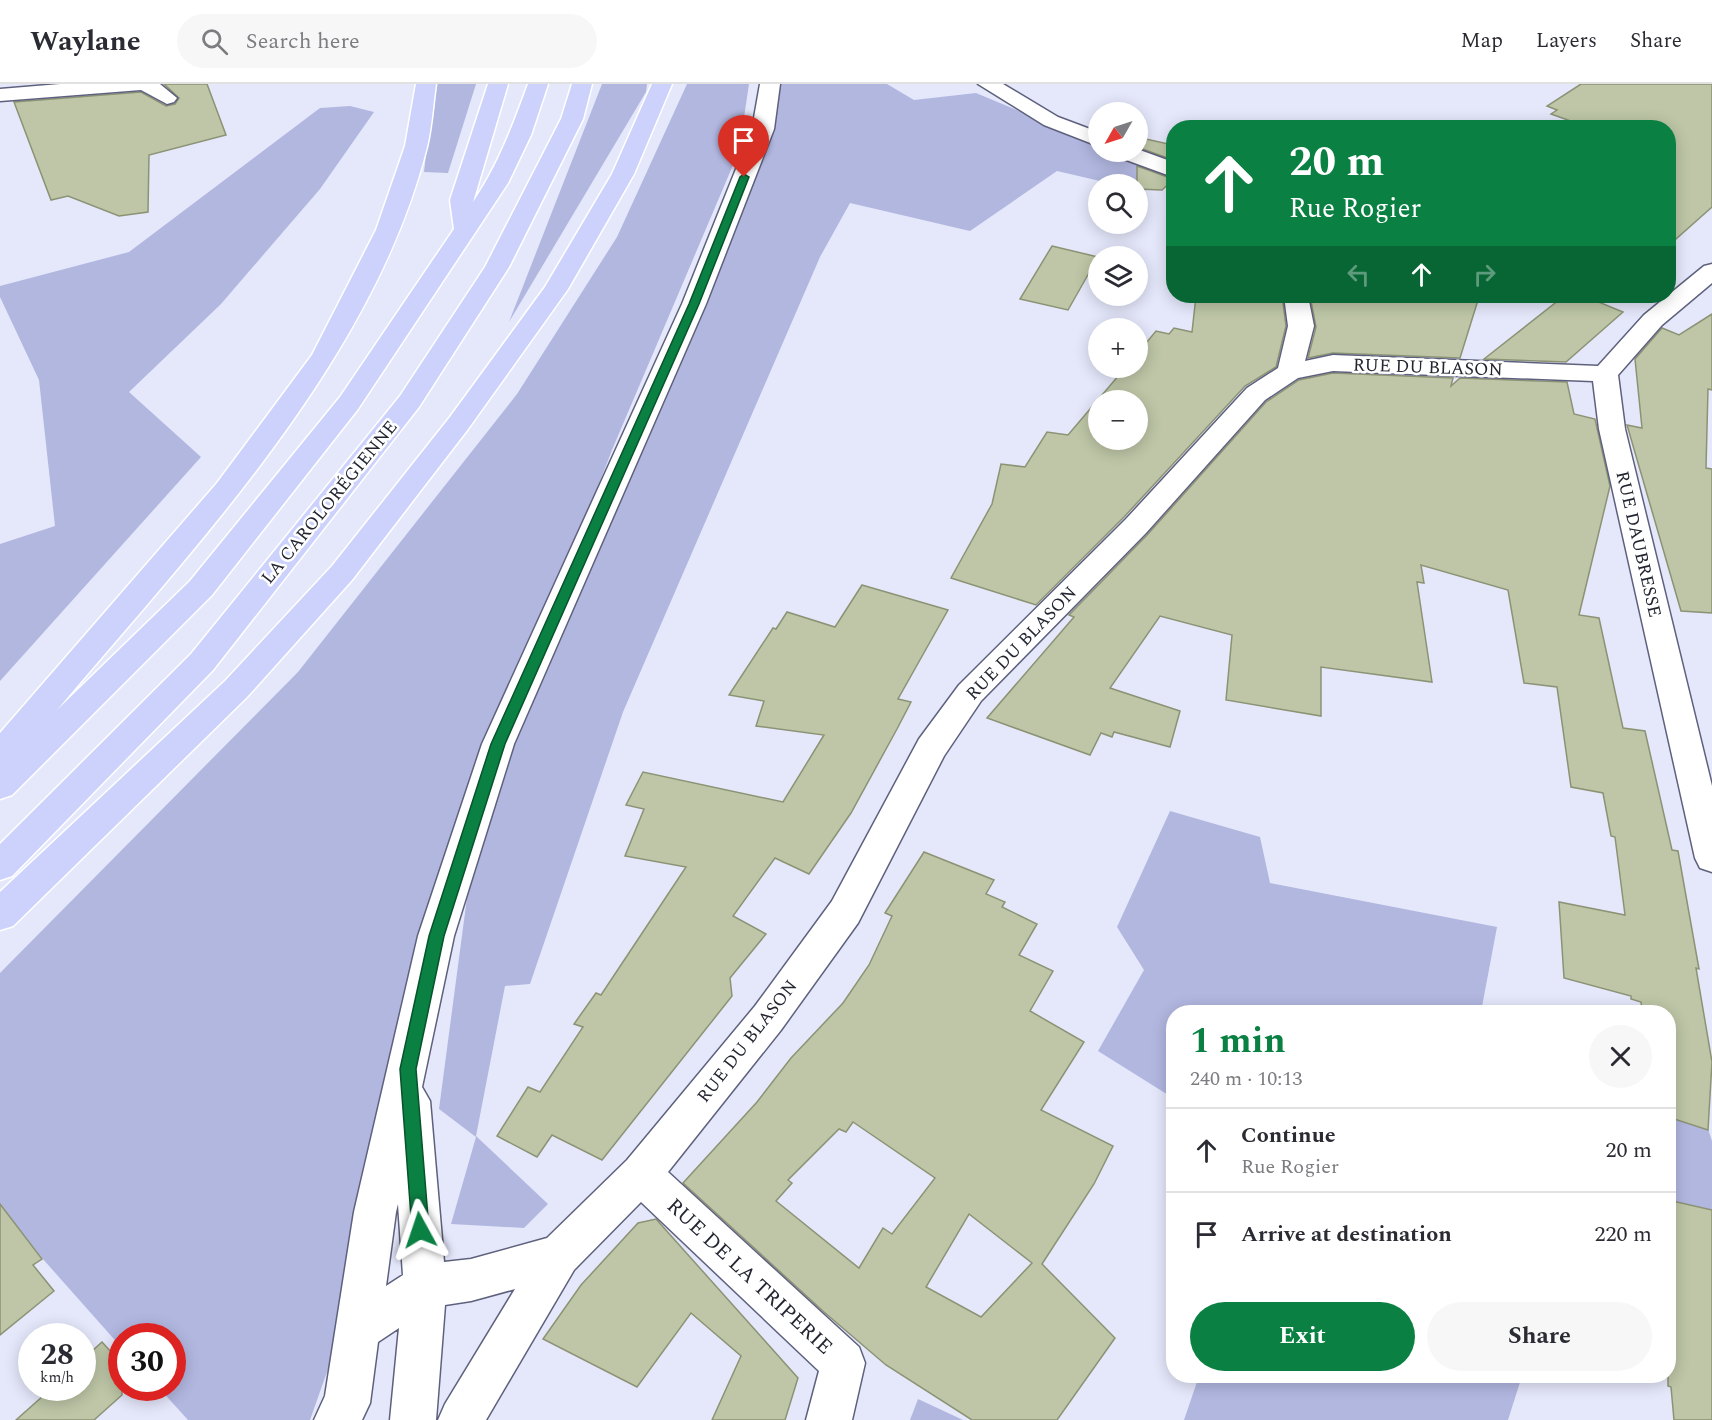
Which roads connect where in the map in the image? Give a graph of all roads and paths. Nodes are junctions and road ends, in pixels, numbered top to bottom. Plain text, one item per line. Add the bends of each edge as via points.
1 (138, 84) edge
2 (146, 84) edge
3 (426, 84) edge
4 (498, 84) edge
5 (538, 84) edge
6 (582, 84) edge
7 (662, 84) edge
8 (770, 84) edge
9 (988, 84) edge
10 (0, 95) edge
11 (167, 98) dead end
12 (1088, 136) edge
13 (1148, 160) edge
14 (1166, 167) edge
15 (466, 229) junction
16 (1712, 271) edge
17 (1676, 301) edge
18 (1297, 303) edge
19 (1673, 303) edge
20 (1290, 372) junction
21 (1605, 374) junction
22 (0, 755) edge
23 (0, 786) edge
24 (1712, 858) edge
25 (0, 866) edge
26 (0, 915) edge
27 (408, 1069) junction
28 (641, 1174) junction
29 (559, 1255) junction
30 (425, 1286) junction
31 (356, 1331) junction
32 (337, 1420) edge
33 (413, 1420) edge
34 (461, 1420) edge
35 (829, 1420) edge

1 - 10 street
2 - 11 street
3 - 22 highway via 416,146 388,230 324,356 227,489
4 - 15 highway via 461,200
5 - 15 highway via 497,183
6 - 25 highway, LA CAROLORÉGIENNE via 572,119 497,267 410,402 202,662
7 - 26 highway via 623,174 556,290 342,573 236,689
8 - 27 street via 763,129 694,304 498,744 436,936
9 - 12 street via 1051,121
13 - 14 street
15 - 23 highway via 349,404 201,588
16 - 17 street
18 - 20 street via 1301,326
19 - 21 street
20 - 21 street, RUE DU BLASON via 1333,363
20 - 28 street, RUE DU BLASON via 1256,394 1136,526 970,693 931,748 845,912 768,1018
21 - 24 street, RUE DAUBRESSE via 1612,429
27 - 30 street
27 - 31 street via 375,1212
28 - 29 street, RUE DU BLASON
28 - 35 street, RUE DE LA TRIPERIE via 843,1363
29 - 30 street via 471,1280
29 - 34 street
30 - 31 street
30 - 33 street
31 - 32 street via 347,1403

